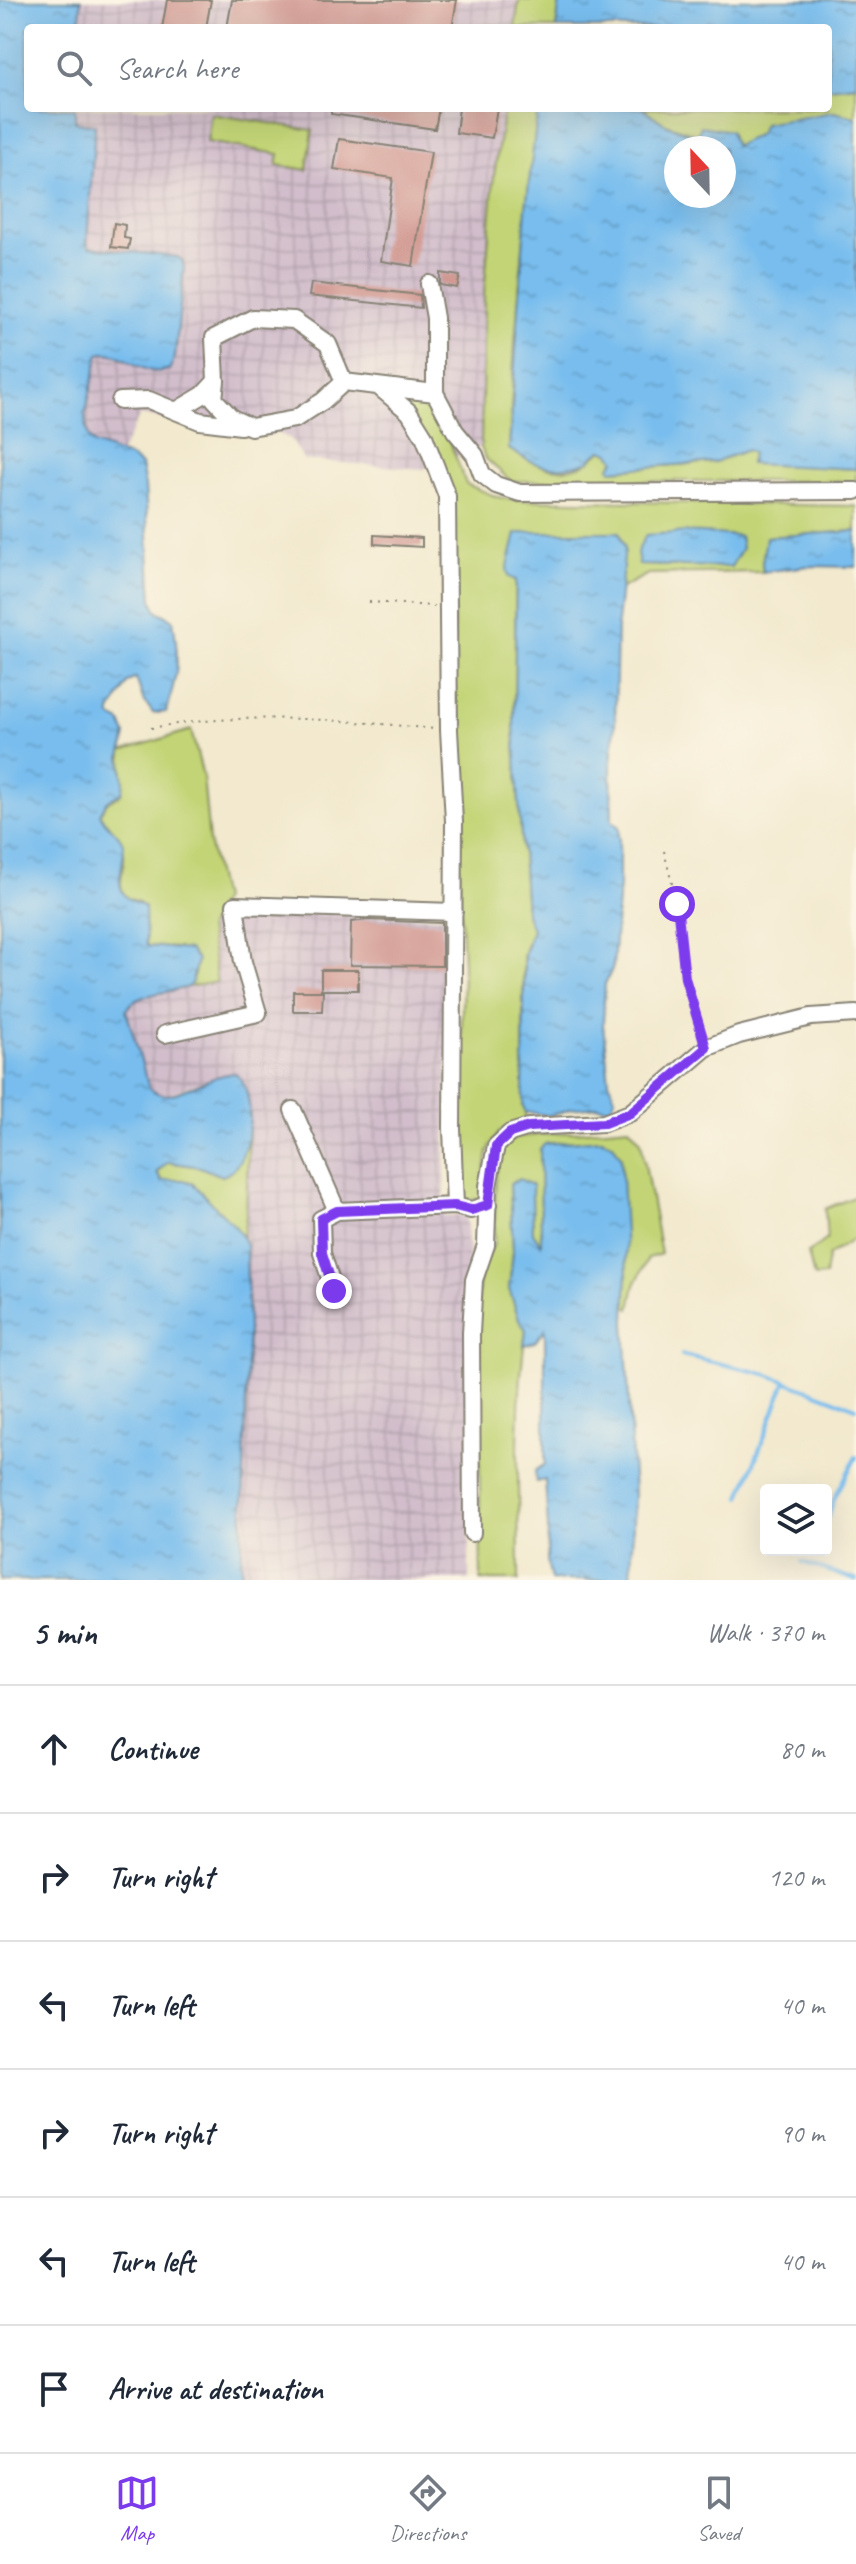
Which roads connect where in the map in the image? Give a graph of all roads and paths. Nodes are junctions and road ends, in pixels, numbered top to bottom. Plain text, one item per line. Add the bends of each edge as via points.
1 (429, 284) dead end
2 (216, 381) junction
3 (344, 382) junction
4 (378, 386) junction
5 (435, 393) junction
6 (120, 401) dead end
7 (176, 411) junction
8 (251, 427) junction
9 (856, 491) edge
10 (369, 602) dead end
11 (448, 607) junction
12 (151, 728) dead end
13 (449, 730) junction
14 (664, 851) dead end
15 (454, 912) junction
16 (856, 1014) edge
17 (165, 1034) dead end
18 (706, 1048) junction
19 (293, 1110) dead end
20 (488, 1205) junction
21 (455, 1206) junction
22 (337, 1211) junction
23 (334, 1291) dead end
24 (472, 1533) dead end

1 - 5 street via 435,318
2 - 3 street via 214,338 253,318 294,320 328,344
2 - 7 street
2 - 8 street via 214,399 232,418
3 - 4 street
3 - 8 street via 295,419
4 - 5 street
4 - 11 street via 409,412 447,496
5 - 9 street via 482,474 520,493
6 - 7 street via 149,400
7 - 8 street via 200,421
10 - 11 path
11 - 13 street
12 - 13 path via 193,720 324,719
13 - 15 street
14 - 18 path via 677,904 685,978
15 - 17 street via 235,905 243,962 258,1013
15 - 21 street
16 - 18 street via 811,1017
18 - 20 street via 630,1113 604,1123 510,1133 496,1146
19 - 22 street
20 - 21 street via 471,1210
20 - 24 street via 486,1245 474,1280 471,1333
21 - 22 street
22 - 23 street via 321,1219 322,1253

